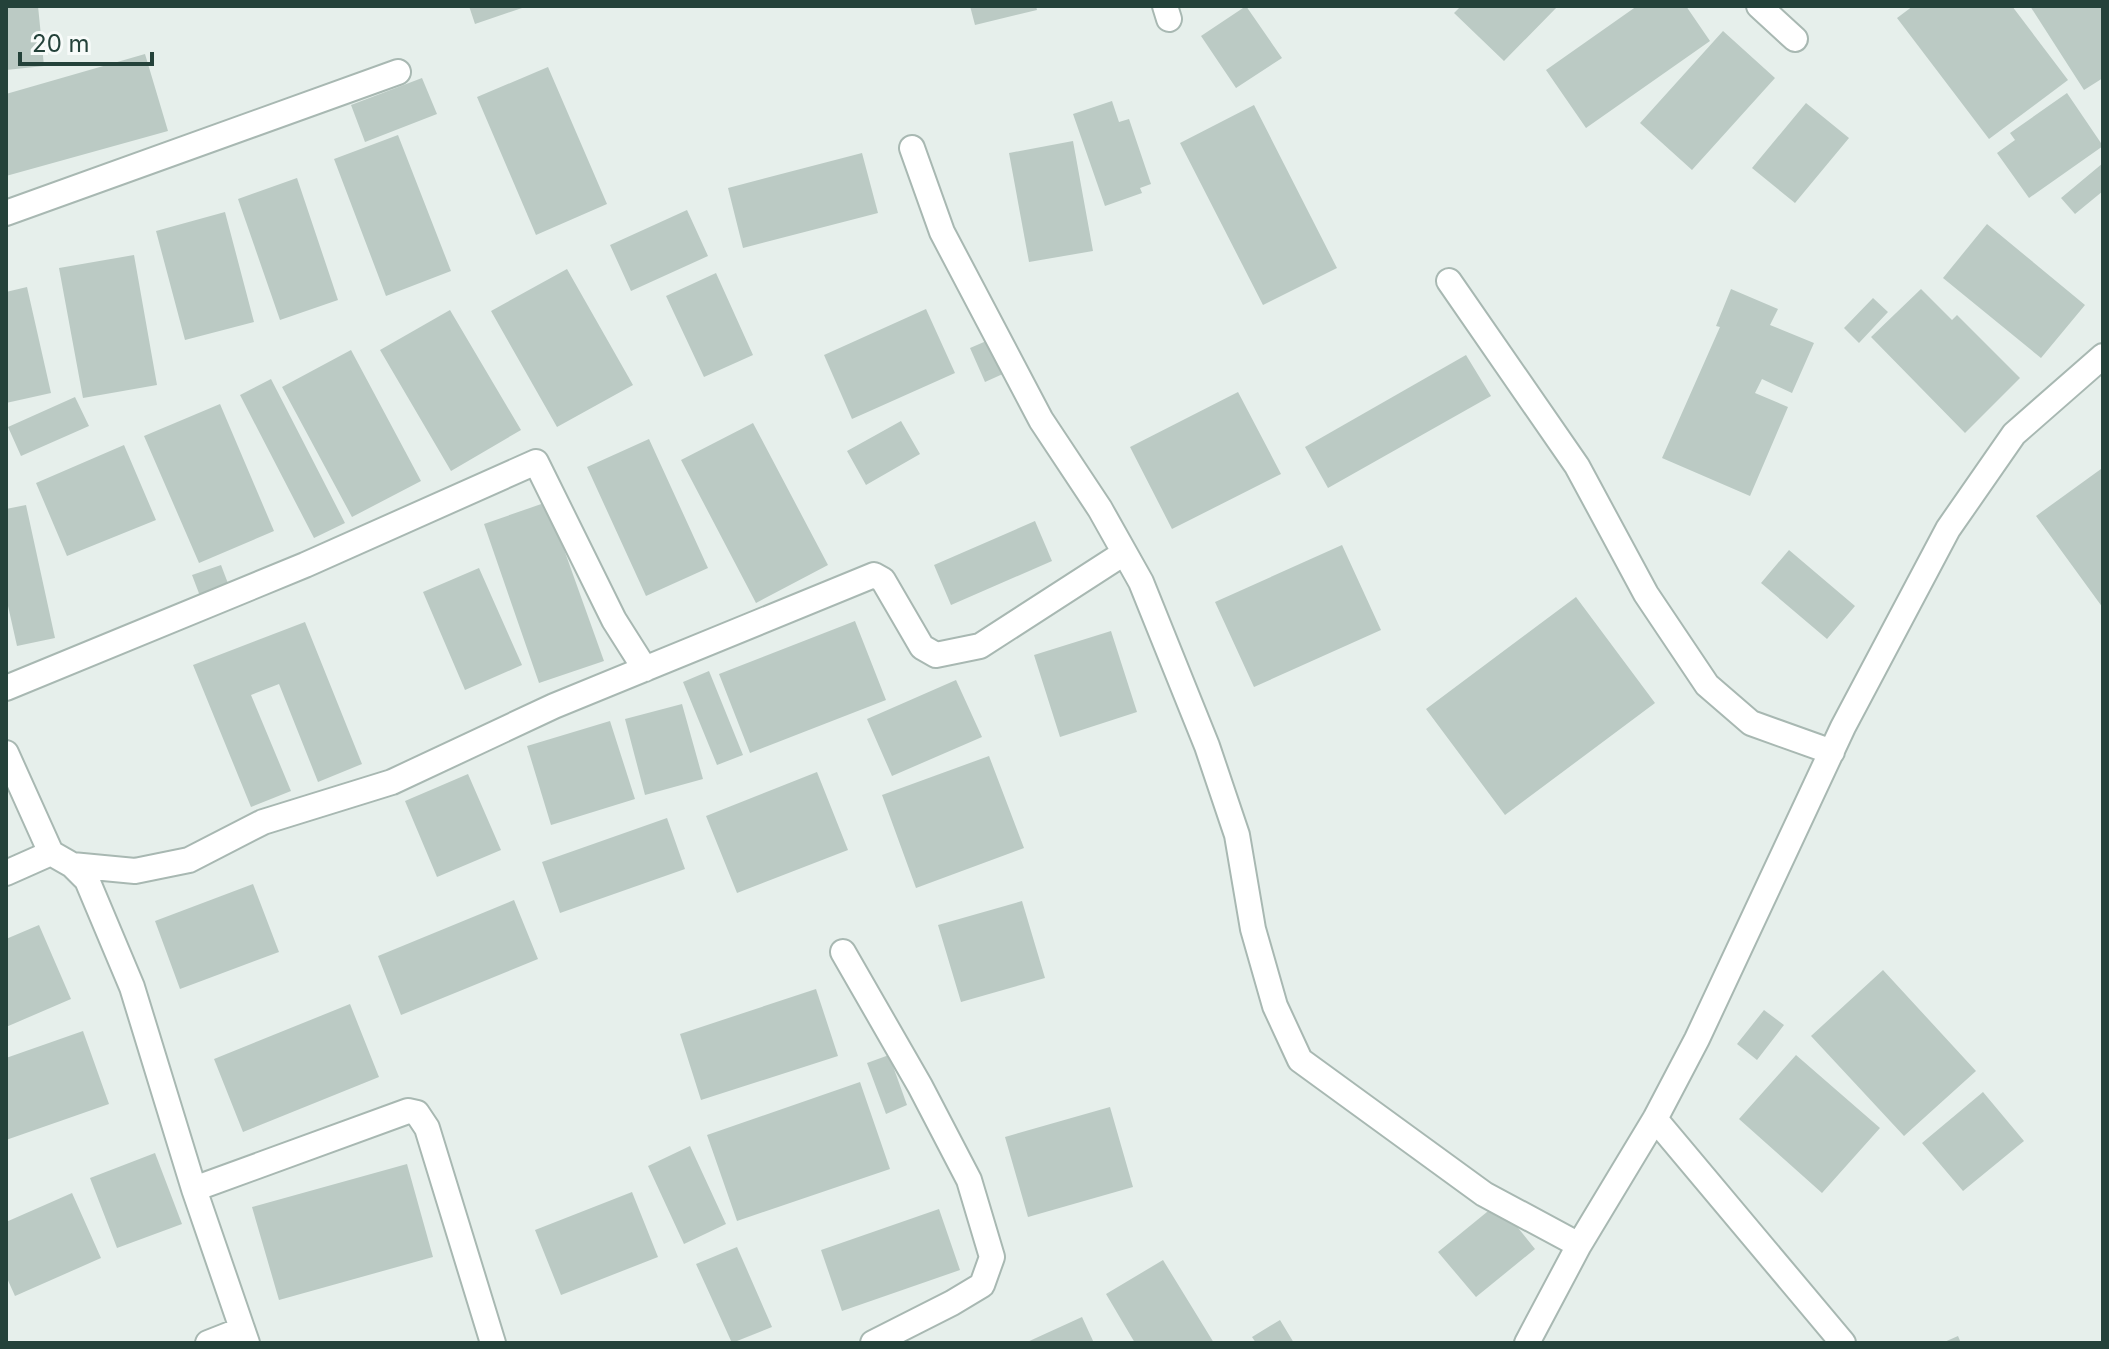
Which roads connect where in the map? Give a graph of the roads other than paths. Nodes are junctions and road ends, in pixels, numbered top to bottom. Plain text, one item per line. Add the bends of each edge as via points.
1 (1759, 6) edge
2 (1795, 39) dead end
3 (398, 72) dead end
4 (912, 148) dead end
5 (6, 213) edge
6 (1449, 281) dead end
7 (2103, 356) edge
8 (1124, 553) junction
9 (645, 669) junction
10 (6, 688) edge
11 (1832, 752) junction
12 (6, 753) edge
13 (62, 859) junction
14 (6, 873) edge
15 (843, 952) dead end
16 (1655, 1119) junction
17 (194, 1189) junction
18 (1579, 1245) junction
19 (244, 1337) edge
20 (208, 1343) edge
21 (493, 1343) edge
22 (873, 1343) edge
23 (1527, 1343) edge
24 (1843, 1343) edge

1 - 2 street
3 - 5 street
4 - 8 street via 942,232 1041,420
6 - 11 street via 1577,466 1646,594 1707,685 1751,723
7 - 11 street via 2014,434 1948,529
8 - 9 street via 980,646 936,655 922,647 883,580 874,575
8 - 18 street via 1141,582 1207,746 1237,835 1253,929 1275,1006 1300,1060 1484,1194
9 - 10 street via 614,620 536,462 305,565
9 - 13 street via 392,782 263,822 189,860 135,871
11 - 16 street
12 - 13 street
13 - 14 street
13 - 17 street via 87,880 132,987
15 - 22 street via 969,1180 992,1257 982,1285
16 - 18 street
16 - 24 street
17 - 19 street
17 - 21 street via 408,1111 417,1113 427,1128
18 - 23 street
19 - 20 street

